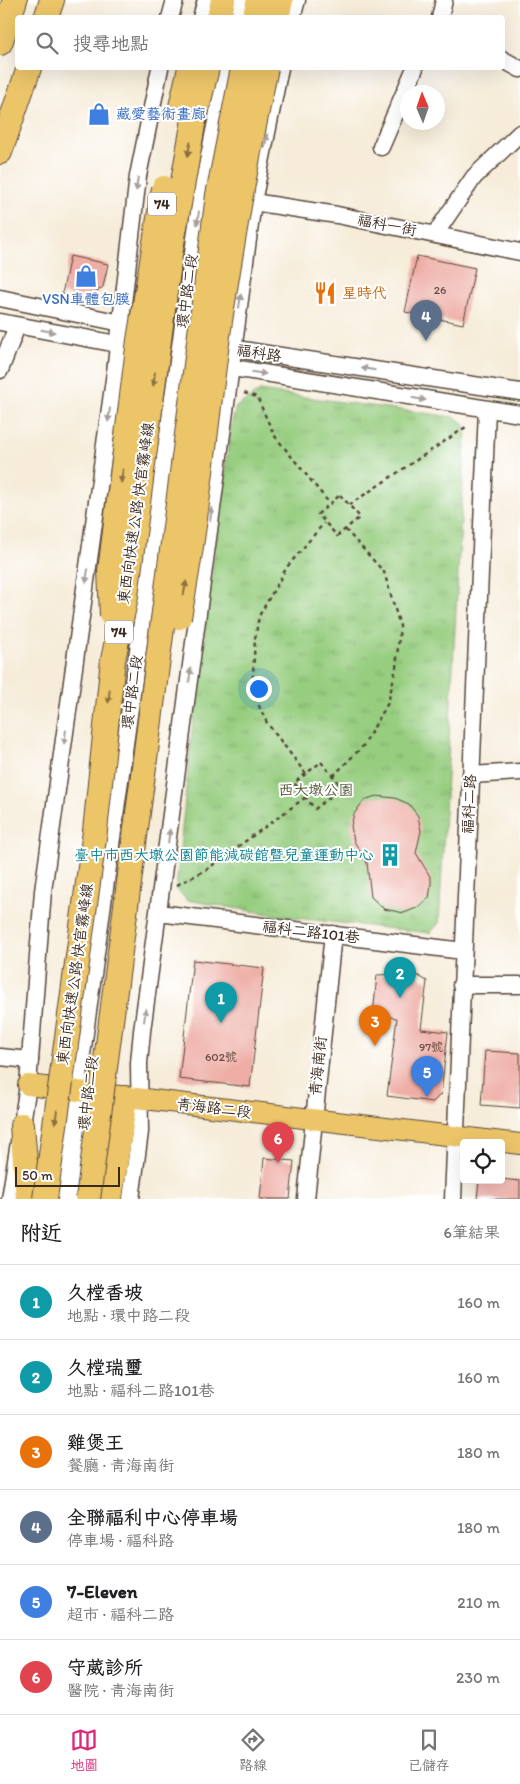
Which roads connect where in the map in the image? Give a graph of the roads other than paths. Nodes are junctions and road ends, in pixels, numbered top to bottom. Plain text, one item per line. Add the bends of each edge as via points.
1 (15, 0) edge
2 (52, 0) edge
3 (175, 0) edge
4 (206, 0) edge
5 (223, 0) edge
6 (244, 0) edge
7 (257, 0) edge
8 (281, 0) edge
9 (297, 0) edge
10 (444, 0) edge
11 (47, 15) edge
12 (171, 15) edge
13 (202, 15) edge
14 (219, 15) edge
15 (240, 15) edge
16 (254, 15) edge
17 (278, 15) edge
18 (293, 15) edge
19 (441, 15) edge
20 (0, 44) edge
21 (505, 60) edge
22 (520, 69) edge
23 (28, 70) edge
24 (160, 70) edge
25 (190, 70) edge
26 (207, 70) edge
27 (227, 70) edge
28 (239, 70) edge
29 (243, 70) edge
30 (266, 70) edge
31 (280, 70) edge
32 (414, 70) edge
33 (520, 133) edge
34 (381, 147) dead end
35 (0, 152) edge
36 (253, 202) junction
37 (434, 234) junction
38 (520, 252) edge
39 (0, 298) edge
40 (0, 322) edge
41 (120, 323) junction
42 (17, 326) junction
43 (187, 338) junction
44 (118, 344) junction
45 (233, 349) junction
46 (185, 358) junction
47 (230, 369) junction
48 (0, 370) edge
49 (520, 392) edge
50 (488, 410) junction
51 (520, 414) edge
52 (113, 660) junction
53 (144, 772) junction
54 (520, 772) edge
55 (471, 775) junction
56 (159, 913) junction
57 (333, 934) junction
58 (463, 951) junction
59 (461, 985) junction
60 (520, 986) edge
61 (0, 1057) edge
62 (30, 1060) junction
63 (28, 1086) junction
64 (82, 1093) junction
65 (134, 1103) junction
66 (313, 1119) junction
67 (22, 1125) junction
68 (455, 1137) junction
69 (520, 1144) edge
70 (10, 1199) edge
71 (20, 1199) edge
72 (28, 1199) edge
73 (45, 1199) edge
74 (62, 1199) edge
75 (74, 1199) edge
76 (88, 1199) edge
77 (110, 1199) edge
78 (119, 1199) edge
79 (131, 1199) edge
80 (306, 1199) edge
81 (453, 1199) edge

1 - 20 highway
2 - 11 highway
3 - 12 street
4 - 13 street
5 - 14 highway
6 - 15 street
7 - 16 highway
8 - 17 highway
9 - 18 street
10 - 19 street
21 - 22 street
23 - 35 highway
24 -> 41 street via 138,176
25 -> 52 highway, 74, bridge via 165,185 136,360 110,571
26 -> 52 highway, 東西向快速公路 快官霧峰線 / 74, bridge via 170,255 126,596
27 -> 43 street, 環中路二段 via 201,195
28 - 43 street, 環中路二段
29 - 53 highway, bridge via 218,196
53 -> 30 highway, bridge via 169,672 192,553 220,321
36 -> 31 street
32 - 34 street
33 - 37 street via 474,178
36 - 37 street, 福科一街
45 -> 36 street
37 - 38 street, 福科一街
39 - 41 street, 福科路
40 - 42 street, 福科路
41 - 43 street, 福科路
41 - 44 street
42 -> 44 street, 福科路
42 - 48 street
43 - 45 street, 福科路
43 - 46 street, 環中路二段
44 - 46 street, 福科路
44 -> 62 street via 43,891
45 - 47 street
49 -> 45 street, 福科路
46 - 47 street, 福科路
46 - 64 street, 環中路二段
47 -> 50 street, 福科路
56 -> 47 street
50 - 51 street, 福科路
50 - 55 street, 福科二路
52 -> 73 highway, 東西向快速公路 快官霧峰線 / 74, bridge via 95,830
53 - 76 highway, bridge
54 - 55 street
55 - 58 street, 福科二路
56 - 57 street, 福科二路101巷
65 -> 56 street
57 - 58 street, 福科二路101巷
57 - 66 street, 青海南街
58 - 59 street, 福科二路
59 - 60 street
59 - 68 street, 福科二路
61 - 62 street
62 - 63 street
63 - 64 main road, 青海路二段
63 - 67 street
64 - 65 main road, 青海路二段
64 - 74 street, 環中路二段
64 - 75 street, 環中路二段
65 - 66 main road, 青海路二段
65 - 77 highway
65 - 78 street
65 - 79 street via 140,1132
66 - 68 main road, 青海路二段
66 - 80 street, 青海南街
67 - 70 street
67 - 71 street
67 - 72 highway
68 - 69 main road, 青海路二段
68 - 81 street, 福科二路

